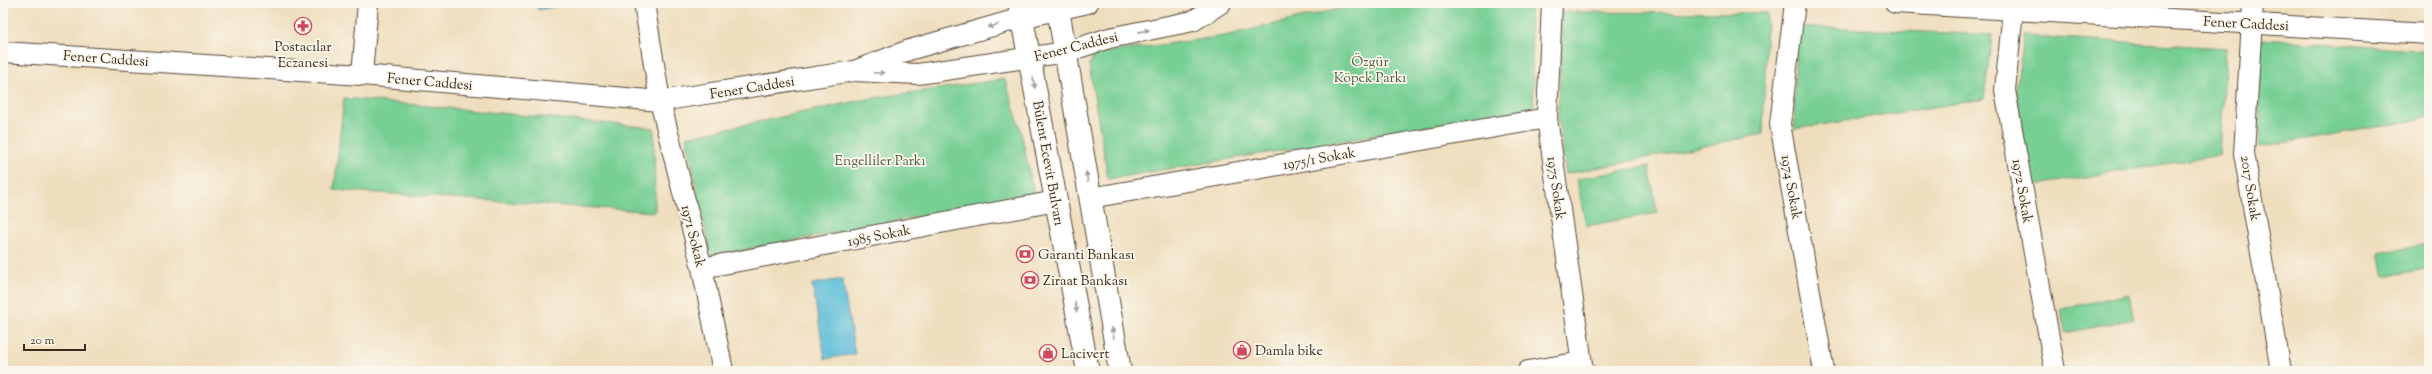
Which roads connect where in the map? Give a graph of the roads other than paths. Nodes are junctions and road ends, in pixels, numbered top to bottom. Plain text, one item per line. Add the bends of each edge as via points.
1 (368, 3) edge
2 (644, 3) edge
3 (1088, 3) edge
4 (1221, 3) edge
5 (1552, 3) edge
6 (1795, 3) edge
7 (1895, 3) edge
8 (2253, 3) edge
9 (1058, 7) edge
10 (2013, 10) junction
11 (1020, 11) edge
12 (2250, 23) junction
13 (2429, 34) edge
14 (3, 52) edge
15 (1066, 52) junction
16 (1030, 58) junction
17 (854, 72) junction
18 (362, 75) junction
19 (660, 102) junction
20 (1547, 118) junction
21 (1090, 198) junction
22 (1056, 201) junction
23 (702, 268) junction
24 (1582, 366) edge
25 (723, 371) edge
26 (1088, 371) edge
27 (1120, 371) edge
28 (1528, 371) edge
29 (1824, 371) edge
30 (2055, 371) edge
31 (2281, 371) edge

1 - 18 street
2 - 19 street, 1971 Sokak
3 - 9 street, Fener Caddesi
15 -> 4 street, Fener Caddesi via 1109,38 1193,21
5 - 20 street, 1975 Sokak
6 - 29 street, 1974 Sokak via 1780,124
7 - 10 street, Fener Caddesi
8 - 12 street, 2017 Sokak
9 - 11 street, Fener Caddesi
9 - 15 main road
10 - 12 street, Fener Caddesi
10 - 30 street, 1972 Sokak via 2005,90
11 - 16 main road, Bülent Ecevit Bulvarı
11 -> 17 street, Fener Caddesi
12 - 13 street, Fener Caddesi
12 - 31 street, 2017 Sokak via 2244,153
14 - 18 street, Fener Caddesi
15 - 16 street, Fener Caddesi
21 -> 15 main road
17 -> 16 street, Fener Caddesi via 918,74
16 -> 22 main road, Bülent Ecevit Bulvarı
17 - 19 street, Fener Caddesi
18 - 19 street, Fener Caddesi
19 - 23 street, 1971 Sokak
20 - 21 street, 1975/1 Sokak
20 - 24 street, 1975 Sokak
27 -> 21 main road
22 - 23 street, 1985 Sokak
22 -> 26 main road, Bülent Ecevit Bulvarı
23 - 25 street, 1971 Sokak
24 - 28 street

